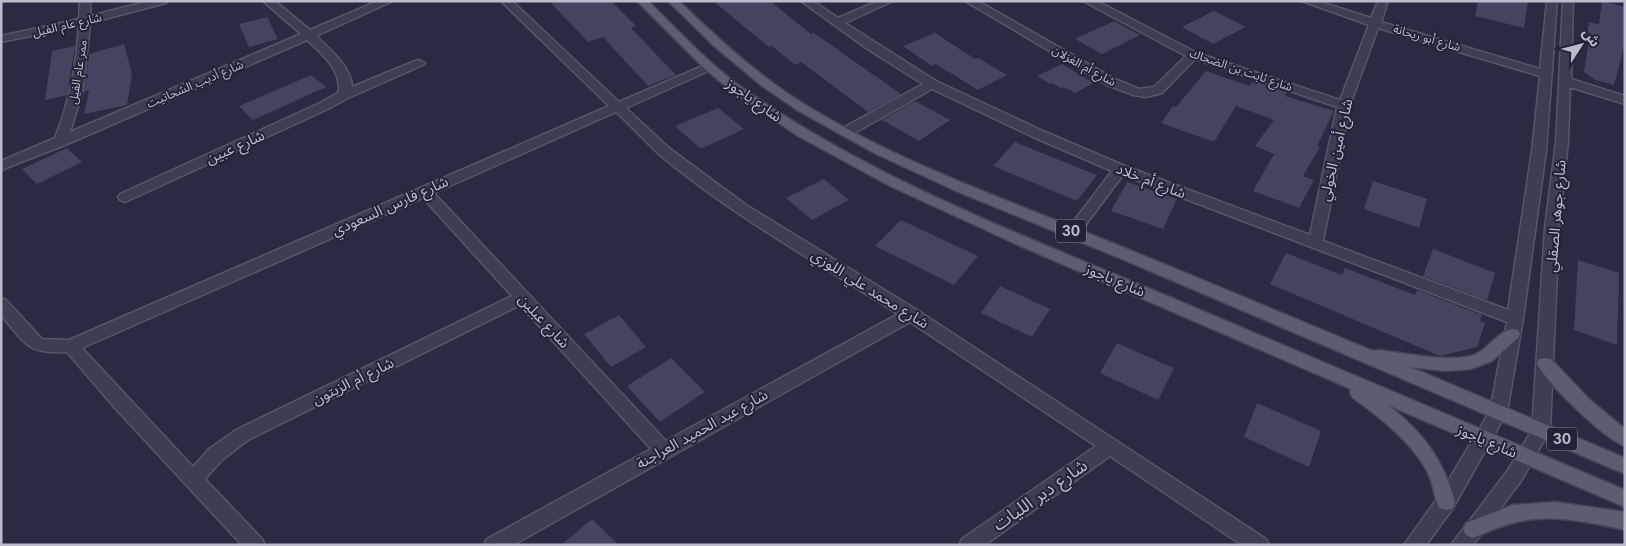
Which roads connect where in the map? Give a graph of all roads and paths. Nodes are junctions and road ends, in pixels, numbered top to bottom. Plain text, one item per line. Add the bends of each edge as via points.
1 (85, 1) edge
2 (162, 1) edge
3 (268, 1) edge
4 (388, 1) edge
5 (506, 1) edge
6 (642, 1) edge
7 (673, 1) edge
8 (806, 1) edge
9 (888, 1) edge
10 (970, 1) edge
11 (1088, 1) edge
12 (1308, 1) edge
13 (1383, 1) edge
14 (1552, 1) edge
15 (1568, 1) edge
16 (85, 21) junction
17 (836, 23) junction
18 (1374, 23) junction
19 (311, 36) junction
20 (1, 39) edge
21 (1193, 55) junction
22 (419, 63) dead end
23 (709, 67) junction
24 (1546, 74) junction
25 (1565, 80) junction
26 (932, 84) junction
27 (344, 95) junction
28 (1625, 100) edge
29 (1344, 105) junction
30 (618, 108) junction
31 (846, 132) junction
32 (60, 142) junction
33 (1, 166) edge
34 (1120, 169) junction
35 (424, 190) junction
36 (125, 196) dead end
37 (1073, 232) junction
38 (1315, 244) junction
39 (523, 297) junction
40 (1, 304) edge
41 (911, 314) junction
42 (1514, 326) junction
43 (71, 346) junction
44 (1360, 354) junction
45 (1545, 364) junction
46 (1318, 367) junction
47 (1498, 412) junction
48 (1540, 430) junction
49 (1483, 439) junction
50 (1625, 439) edge
51 (1111, 445) junction
52 (664, 451) junction
53 (1527, 458) junction
54 (1625, 466) edge
55 (194, 479) junction
56 (1625, 499) edge
57 (1446, 502) junction
58 (1625, 521) edge
59 (1473, 529) junction
60 (255, 545) edge
61 (494, 545) edge
62 (969, 545) edge
63 (1259, 545) edge
64 (1414, 545) edge
65 (1461, 545) edge

1 - 16 street, ممر عام الفيل
2 - 16 street, شارع عام الفيل
3 - 19 street
4 - 19 street, شارع أديب الشحاتيت
5 - 30 street, شارع محمد علي اللوزي
6 - 23 main road, شارع ياجوز / 30
7 - 31 main road, شارع ياجوز / 30 via 721,47 768,85 801,108
8 - 17 street, شارع أم خلاد
9 - 17 street
10 - 21 street, شارع أم الغزلان via 1110,82 1137,92 1158,90
11 - 21 street, شارع ثابت بن الضحاك
12 - 18 street, شارع أبو ريحانة
13 - 18 street, شارع أمين الخولي
14 - 24 street, شارع جوهر الصقلي
15 - 25 street, شارع جوهر الصقلي
16 - 20 street, شارع عام الفيل
16 - 32 street, ممر عام الفيل via 74,103
17 - 26 street, شارع أم خلاد
18 - 24 street, شارع أبو ريحانة
18 - 29 street, شارع أمين الخولي
19 - 27 street via 348,84
19 - 32 street, شارع أديب الشحاتيت
21 - 29 street, شارع ثابت بن الضحاك
22 - 27 street, شارع عبين
23 - 30 street, شارع فارس السعودي
23 - 46 main road, شارع ياجوز / 30 via 803,133 895,183
24 - 42 street, شارع جوهر الصقلي via 1538,158
25 - 28 street
25 - 45 street, شارع جوهر الصقلي via 1552,228
26 - 31 street
26 - 34 street, شارع أم خلاد
27 - 36 street, شارع عبين
29 - 38 street, شارع أمين الخولي
30 - 35 street, شارع فارس السعودي
30 - 41 street, شارع محمد علي اللوزي via 664,152 741,208
31 - 37 main road, شارع ياجوز / 30 via 906,164
32 - 33 street, شارع أديب الشحاتيت
34 - 37 street
34 - 38 street, شارع أم خلاد
35 - 39 street, شارع عبلين
35 - 43 street, شارع فارس السعودي
37 - 44 main road, شارع ياجوز / 30
38 - 42 street, شارع أم خلاد
39 - 52 street, شارع عبلين
39 - 55 street, شارع أم الزيتون via 242,436 208,460
40 - 43 street via 36,344
41 - 51 street, شارع محمد علي اللوزي
41 - 52 street, شارع عبد الحميد العراجنة
42 - 44 main road via 1482,358 1461,364
42 - 47 street, شارع جوهر الصقلي
43 - 55 street
44 - 47 main road, شارع ياجوز / 30
45 - 48 street, شارع جوهر الصقلي
45 - 50 main road via 1584,406
46 - 49 main road, شارع ياجوز / 30
46 - 57 main road via 1375,404 1408,433 1436,470
47 - 48 main road, شارع ياجوز / 30
47 - 49 street, شارع جوهر الصقلي
48 - 53 street
48 - 54 main road, شارع ياجوز / 30
49 - 53 main road, شارع ياجوز / 30
49 - 57 street, شارع جوهر الصقلي
51 - 62 street, شارع دير الليات
51 - 63 street, شارع محمد علي اللوزي
52 - 61 street, شارع عبد الحميد العراجنة
53 - 56 main road, شارع ياجوز / 30
53 - 59 street
55 - 60 street
57 - 64 street, شارع جوهر الصقلي
58 - 59 main road via 1554,511 1532,512 1514,514
59 - 65 street

